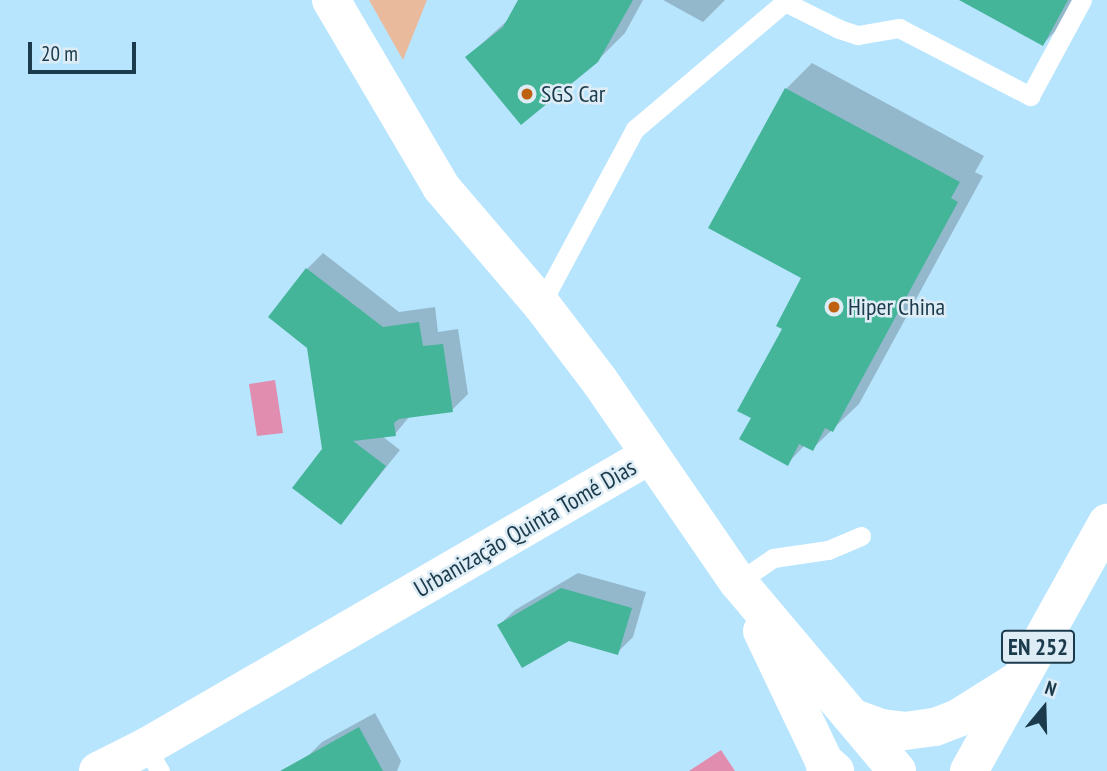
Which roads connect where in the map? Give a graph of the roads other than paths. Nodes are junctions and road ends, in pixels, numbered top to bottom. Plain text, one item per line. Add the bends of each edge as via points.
1 (331, 0) edge
2 (1082, 0) edge
3 (541, 304) junction
4 (650, 455) junction
5 (1107, 523) edge
6 (860, 536) dead end
7 (738, 582) junction
8 (1019, 680) junction
9 (854, 718) junction
10 (153, 759) edge
11 (828, 768) edge
12 (98, 771) edge
13 (897, 771) edge
14 (969, 771) edge

1 - 3 street, Urbanização Quinta Tomé Dias via 440,187
2 - 3 lane via 1030,96 899,28 858,35 785,2 635,129
3 - 4 street, Urbanização Quinta Tomé Dias
4 - 7 street
4 - 10 street, Urbanização Quinta Tomé Dias
5 - 8 street, EN 252
6 - 7 lane via 828,550 774,558
7 - 9 street
7 - 11 street
8 - 9 street via 935,727 905,731
8 - 14 street, EN 252
9 - 13 street
10 - 12 street, Urbanização Quinta Tomé Dias

